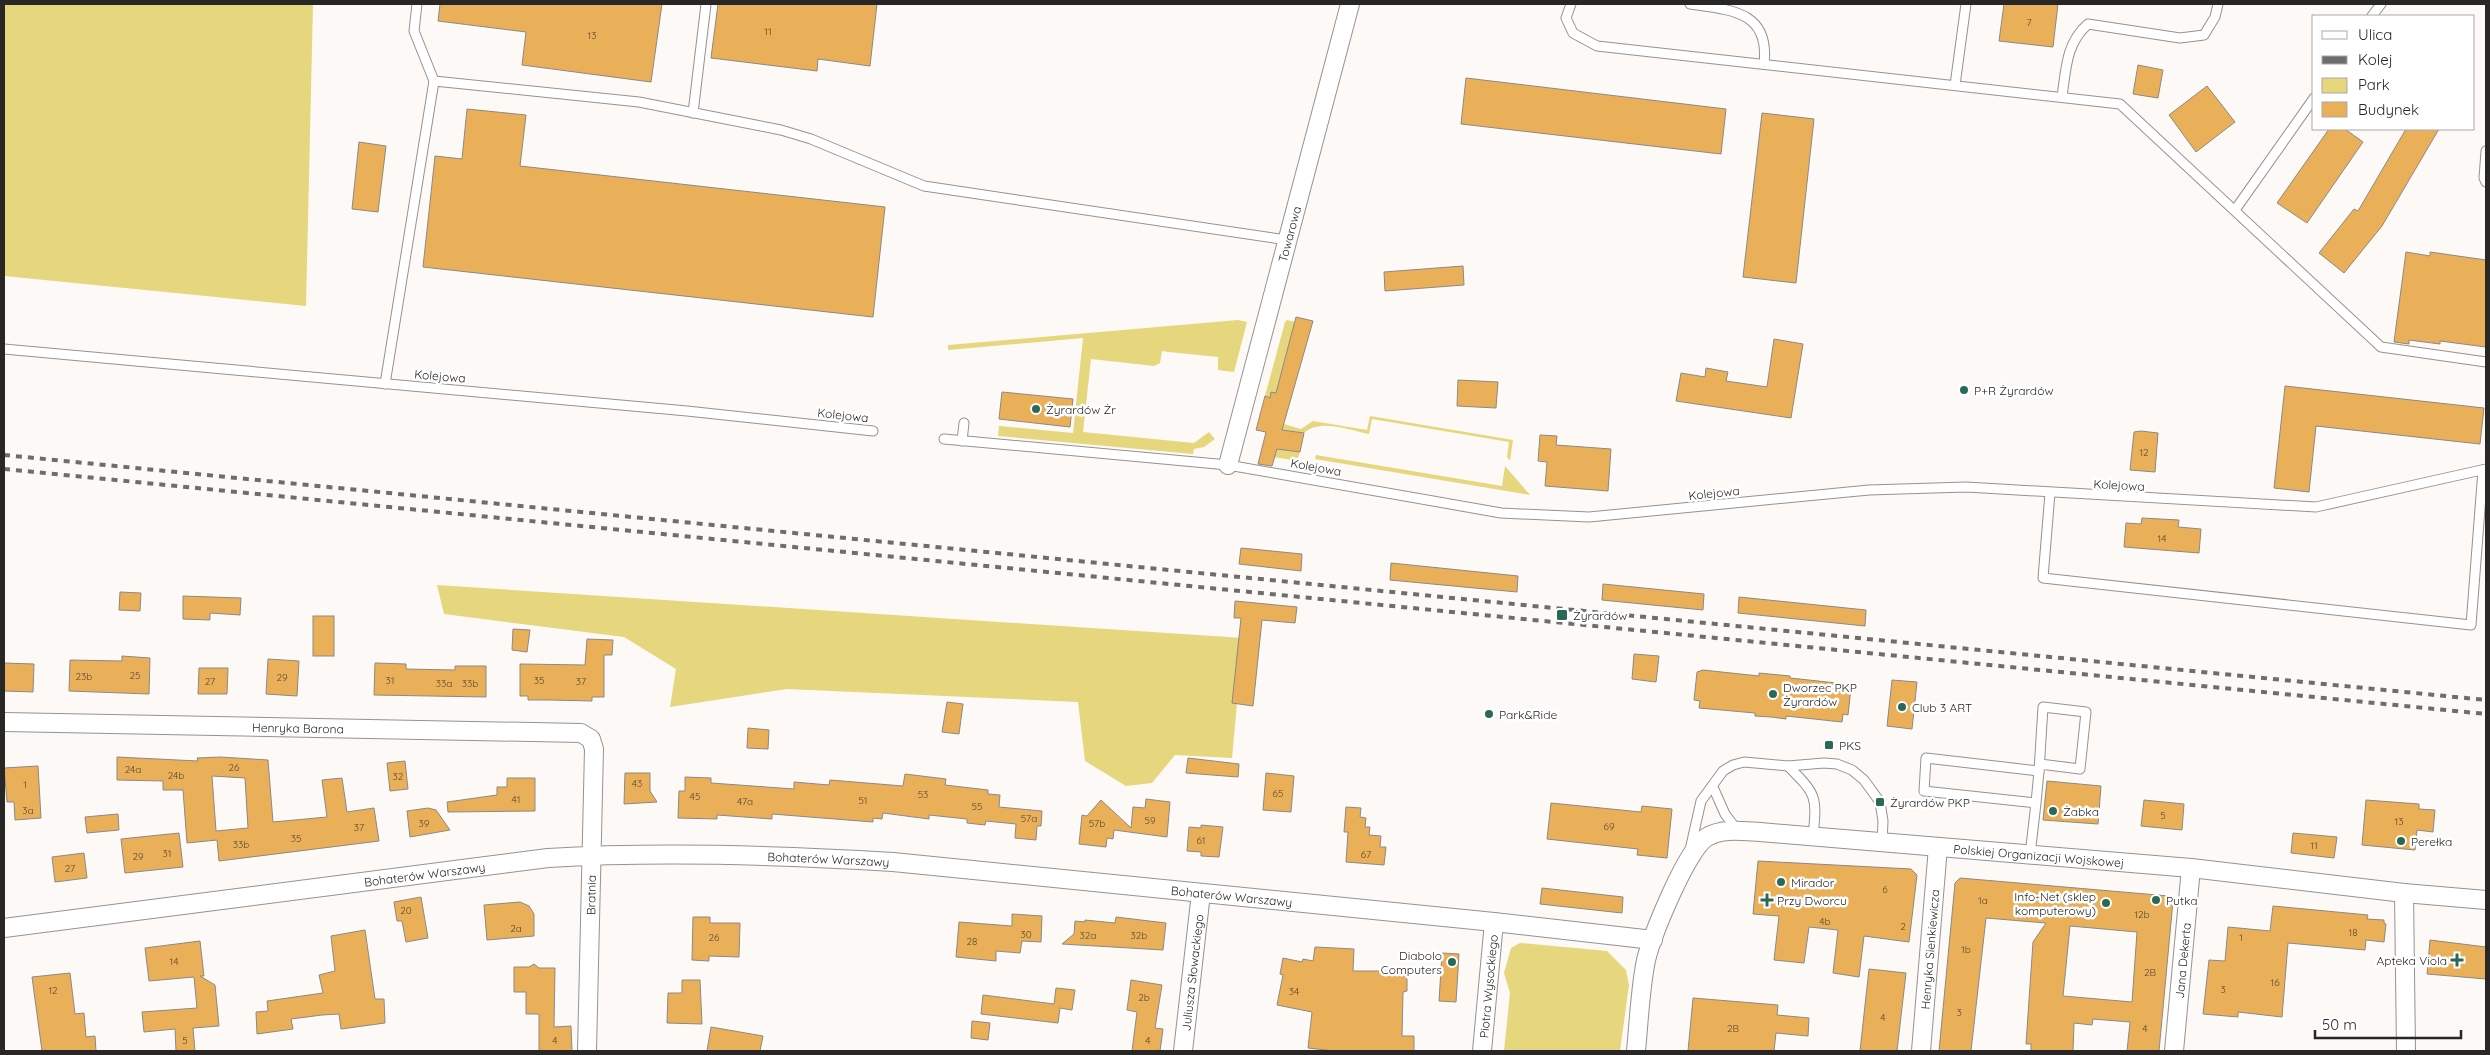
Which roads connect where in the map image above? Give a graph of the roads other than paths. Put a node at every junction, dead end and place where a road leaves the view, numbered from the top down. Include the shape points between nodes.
1 (417, 4) edge
2 (706, 4) edge
3 (1350, 4) edge
4 (1571, 4) edge
5 (1690, 4) edge
6 (1966, 4) edge
7 (2218, 4) edge
8 (2381, 4) edge
9 (2373, 15) edge
10 (1764, 64) junction
11 (434, 81) junction
12 (1955, 85) junction
13 (2062, 97) junction
14 (2312, 101) edge
15 (693, 113) junction
16 (2486, 151) edge
17 (2486, 182) edge
18 (2235, 210) junction
19 (1287, 240) junction
20 (4, 349) edge
21 (2486, 362) edge
22 (385, 384) junction
23 (964, 423) dead end
24 (873, 431) dead end
25 (944, 439) dead end
26 (962, 441) junction
27 (1228, 465) junction
28 (2485, 470) edge
29 (2050, 493) junction
30 (4, 722) edge
31 (591, 739) joint
32 (1788, 766) junction
33 (2039, 768) junction
34 (1713, 787) junction
35 (2036, 803) junction
36 (1738, 831) junction
37 (1813, 837) junction
38 (1882, 843) junction
39 (1938, 847) junction
40 (2030, 855) junction
41 (591, 856) junction
42 (1689, 857) junction
43 (2191, 868) junction
44 (1201, 893) junction
45 (2404, 893) junction
46 (2486, 900) edge
47 (1494, 922) junction
48 (4, 928) edge
49 (1653, 940) junction
50 (587, 1051) edge
51 (1183, 1051) edge
52 (1482, 1051) edge
53 (1636, 1051) edge
54 (1921, 1051) edge
55 (2174, 1051) edge
56 (2406, 1051) edge

1 - 11 lane via 414,31
2 - 15 lane
3 - 19 street, Towarowa
4 - 10 lane via 1566,18 1573,33 1597,46
5 - 10 lane via 1726,9 1750,17 1760,32 1765,51
6 - 12 lane
7 - 13 lane via 2216,17 2204,35 2180,38 2088,24 2077,33 2069,49
8 - 9 lane
10 - 12 lane
11 - 15 lane via 639,102
11 - 22 lane
12 - 13 lane
13 - 18 lane via 2120,104
14 - 18 lane
15 - 19 lane via 788,132 924,186
16 - 17 lane
18 - 21 lane via 2381,347
19 - 27 street, Towarowa
20 - 22 lane, Kolejowa
22 - 24 lane, Kolejowa via 687,410
23 - 26 lane
25 - 26 lane, Kolejowa
26 - 27 lane, Kolejowa
27 - 29 lane, Kolejowa via 1492,512 1545,517 1632,514 1869,490 1966,487
28 - 29 lane, Kolejowa via 2316,507
28 - 29 lane via 2471,625 2043,578
30 - 31 street, Henryka Barona via 581,733
31 - 41 street, Bratnia via 594,749
32 - 34 lane via 1733,764 1723,771
32 - 37 lane via 1815,797
32 - 38 lane via 1837,764 1857,774 1880,802
33 - 33 lane via 2043,707 2086,712 2080,769
33 - 35 lane
33 - 35 lane via 1926,758 1924,791
34 - 36 lane via 1725,814
34 - 42 lane via 1698,809
35 - 40 lane
36 - 37 street, Polskiej Organizacji Wojskowej
36 - 42 street, Polskiej Organizacji Wojskowej via 1706,837
37 - 38 street, Polskiej Organizacji Wojskowej
38 - 39 street, Polskiej Organizacji Wojskowej
39 - 40 street, Polskiej Organizacji Wojskowej
39 - 54 street, Henryka Sienkiewicza
40 - 43 street, Polskiej Organizacji Wojskowej
41 - 44 street, Bohaterów Warszawy via 794,856 863,860
41 - 48 street, Bohaterów Warszawy via 526,861
41 - 50 street, Bratnia
42 - 49 street, Polskiej Organizacji Wojskowej
43 - 45 street, Polskiej Organizacji Wojskowej
43 - 55 street, Jana Dekerta
44 - 47 street, Bohaterów Warszawy
44 - 51 street, Juliusza Słowackiego
45 - 46 street, Polskiej Organizacji Wojskowej
45 - 56 street
47 - 49 street, Bohaterów Warszawy
47 - 52 street, Piotra Wysockiego
49 - 53 street, Polskiej Organizacji Wojskowej via 1643,979

